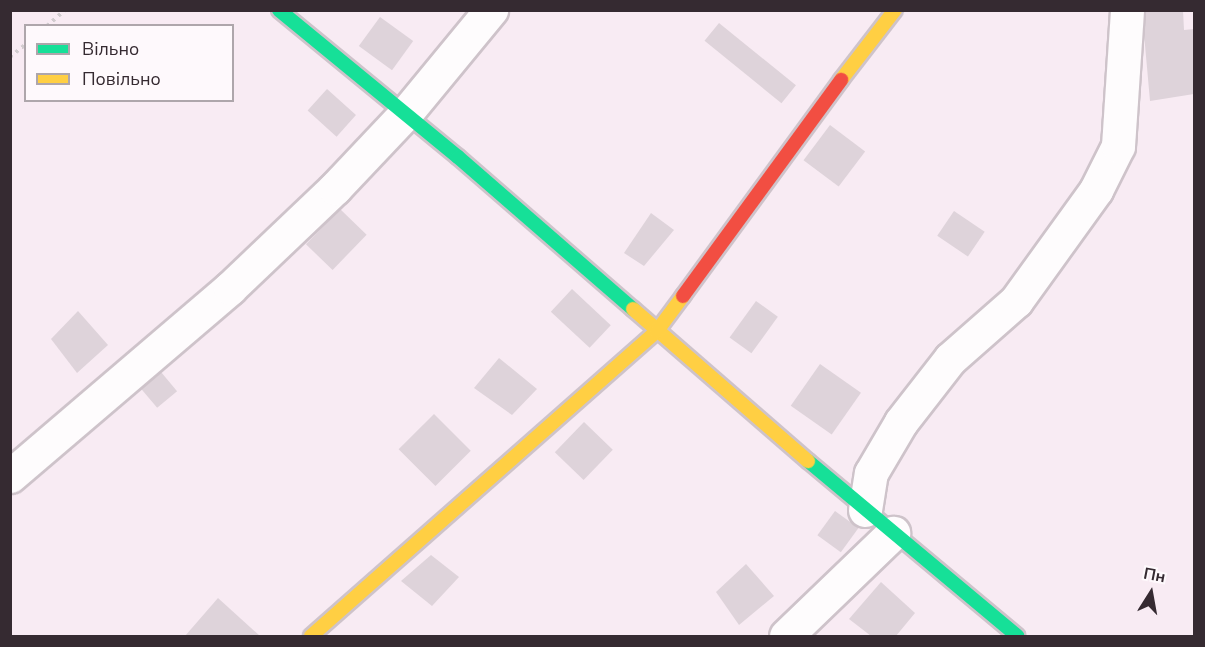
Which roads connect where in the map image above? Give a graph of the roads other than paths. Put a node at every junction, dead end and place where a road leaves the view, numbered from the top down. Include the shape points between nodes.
1 (279, 10) edge
2 (491, 10) edge
3 (895, 10) edge
4 (1127, 10) edge
5 (406, 113) junction
6 (657, 331) junction
7 (10, 476) edge
8 (865, 510) junction
9 (893, 533) junction
10 (311, 636) edge
11 (786, 636) edge
12 (1017, 636) edge

1 - 5 street
2 - 5 street
3 - 6 street via 802,130
4 - 8 street via 1118,146 1096,190 1016,301 950,359 901,422 871,473
5 - 6 street
5 - 7 street via 335,188 230,288
6 - 8 street
6 - 10 street
8 - 9 street
9 - 11 street
9 - 12 street

